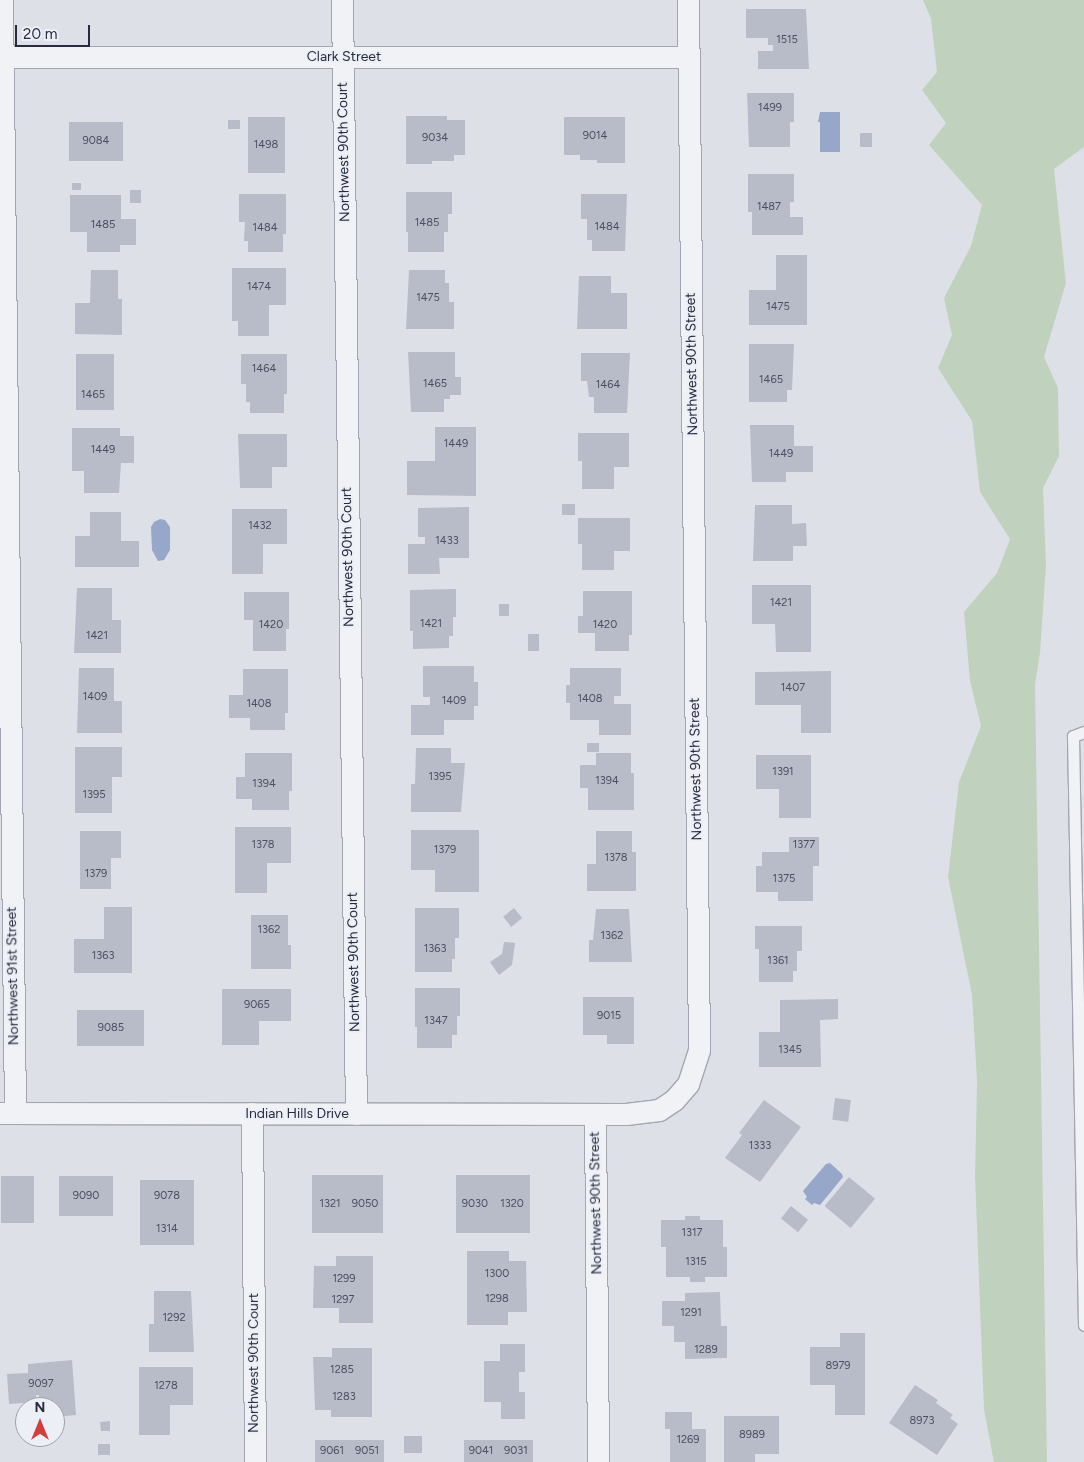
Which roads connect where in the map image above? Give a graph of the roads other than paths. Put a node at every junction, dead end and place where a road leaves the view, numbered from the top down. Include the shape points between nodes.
1 (2, 0) edge
2 (342, 0) edge
3 (688, 0) edge
4 (1, 57) edge
5 (343, 57) junction
6 (689, 57) junction
7 (1084, 732) edge
8 (1080, 916) edge
9 (8, 1113) edge
10 (252, 1114) junction
11 (356, 1114) junction
12 (595, 1114) junction
13 (1084, 1325) edge
14 (255, 1462) edge
15 (598, 1462) edge

1 - 4 street, Northwest 91st Street
2 - 5 street, Northwest 90th Court
3 - 6 street, Northwest 90th Street
4 - 5 street, Clark Street
4 - 9 street, Northwest 91st Street
5 - 6 street, Clark Street
5 - 11 street, Northwest 90th Court
6 - 12 street, Northwest 90th Street via 699,1050 688,1084 674,1100 659,1110
7 - 8 lane via 1072,736
8 - 13 lane
9 - 10 street, Indian Hills Drive
10 - 11 street, Indian Hills Drive
10 - 14 street, Northwest 90th Court
11 - 12 street, Indian Hills Drive
12 - 15 street, Northwest 90th Street

